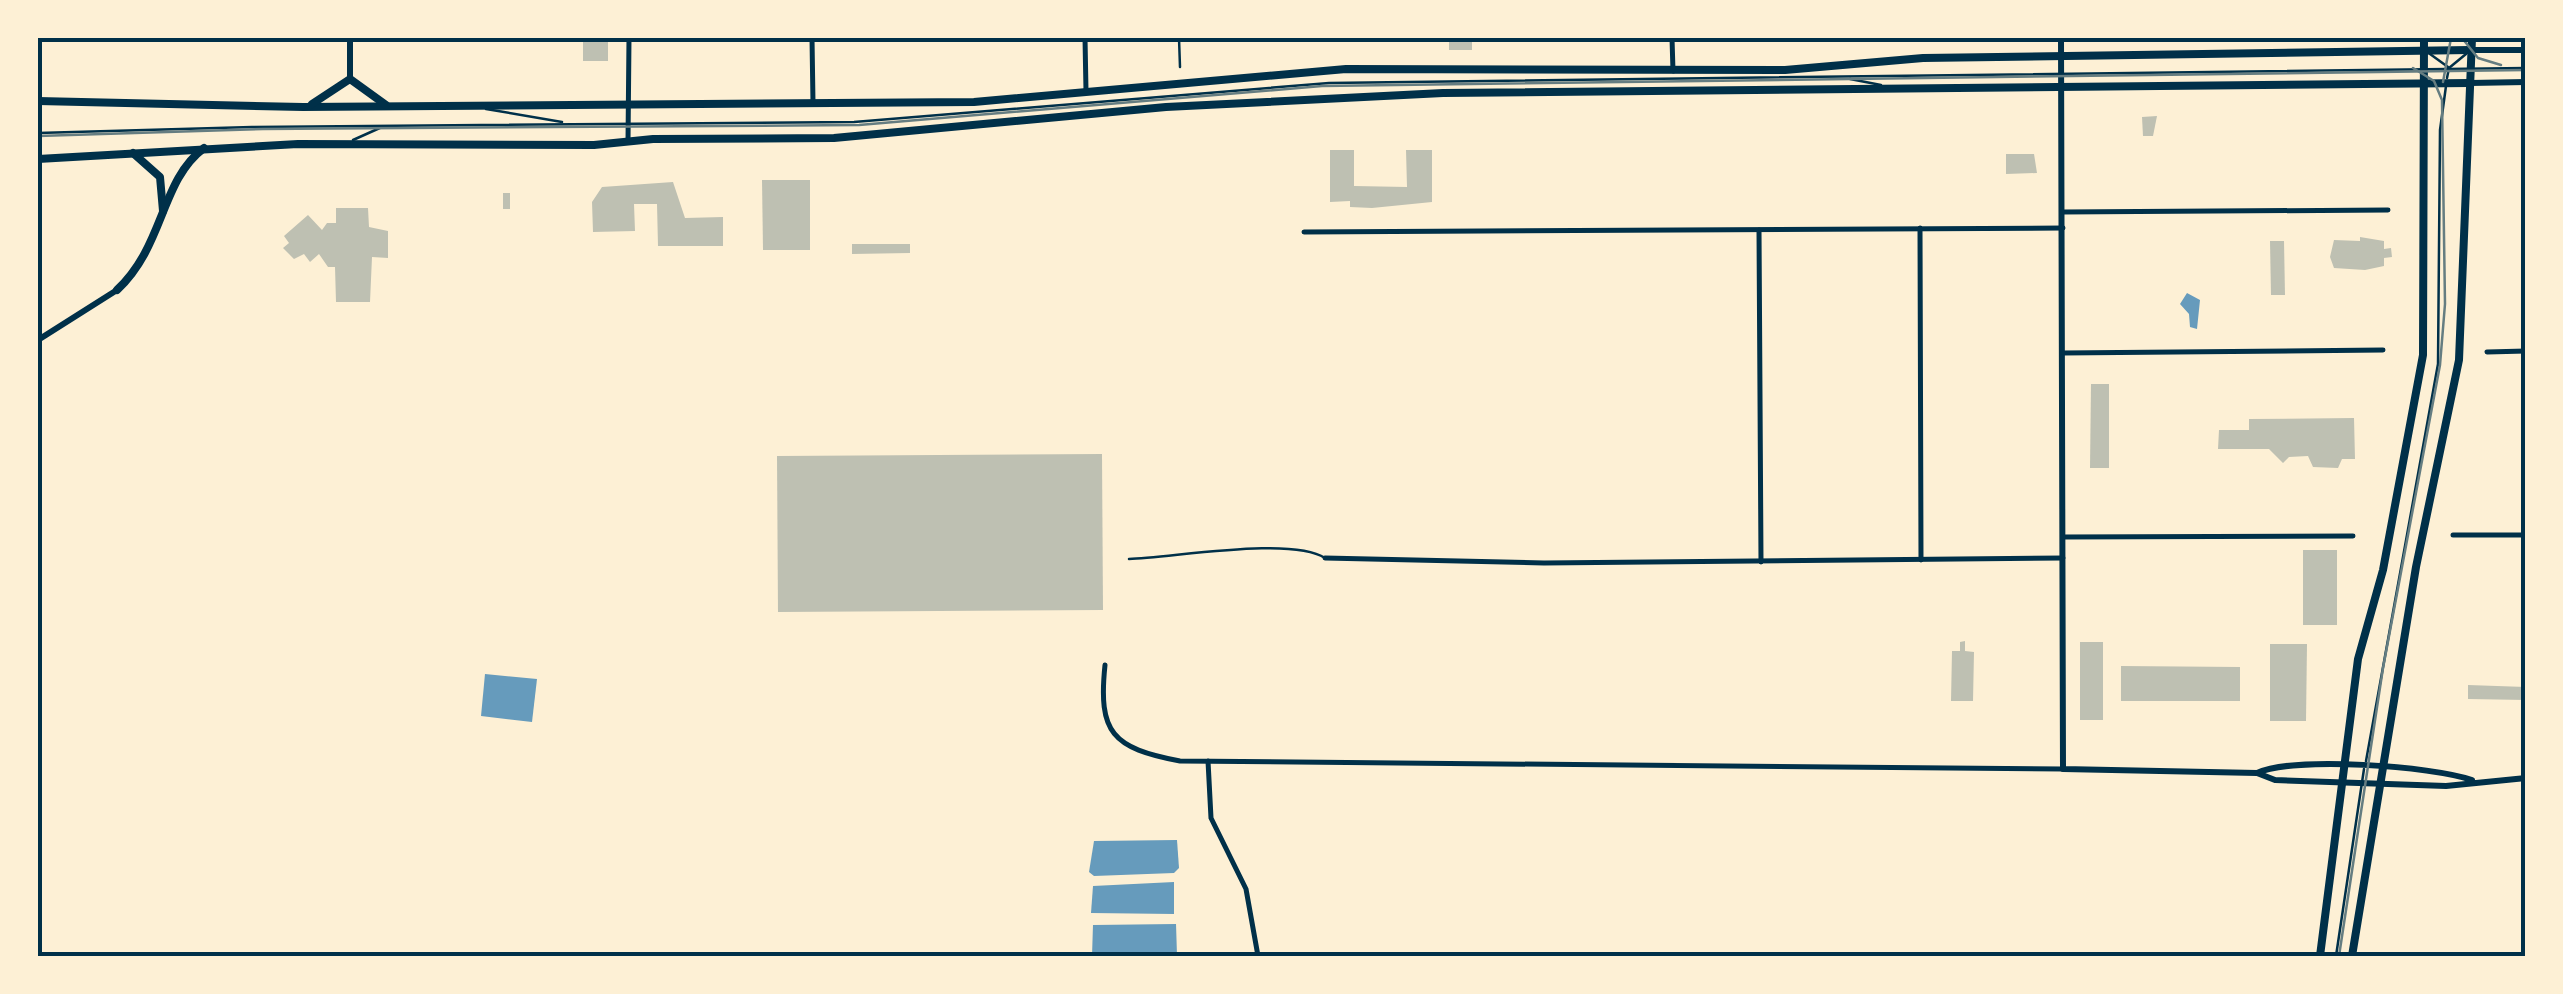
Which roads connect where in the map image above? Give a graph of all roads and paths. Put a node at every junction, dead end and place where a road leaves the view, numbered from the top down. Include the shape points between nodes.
1 (350, 38) edge
2 (629, 38) edge
3 (812, 38) edge
4 (1085, 38) edge
5 (1180, 38) edge
6 (1672, 38) edge
7 (2061, 38) edge
8 (2424, 38) edge
9 (2472, 38) edge
10 (2423, 50) junction
11 (2470, 50) junction
12 (2526, 50) edge
13 (2061, 56) junction
14 (1180, 67) dead end
15 (2422, 67) junction
16 (2449, 68) junction
17 (2470, 68) junction
18 (2526, 68) edge
19 (1673, 71) junction
20 (2061, 72) junction
21 (1844, 78) junction
22 (350, 79) junction
23 (2526, 82) edge
24 (2422, 83) junction
25 (2446, 83) junction
26 (2470, 83) junction
27 (1912, 90) junction
28 (2061, 90) junction
29 (1086, 94) junction
30 (38, 101) edge
31 (813, 103) junction
32 (628, 104) junction
33 (394, 107) junction
34 (480, 107) junction
35 (304, 108) junction
36 (573, 124) junction
37 (628, 125) junction
38 (395, 126) junction
39 (38, 133) edge
40 (628, 142) junction
41 (348, 144) junction
42 (205, 148) junction
43 (132, 152) junction
44 (38, 158) edge
45 (2388, 210) dead end
46 (2063, 212) junction
47 (163, 216) junction
48 (1759, 228) junction
49 (1920, 228) junction
50 (2063, 228) junction
51 (1304, 232) dead end
52 (116, 290) joint
53 (38, 340) edge
54 (2383, 350) dead end
55 (2526, 351) edge
56 (2487, 352) dead end
57 (2063, 353) junction
58 (2453, 535) dead end
59 (2354, 536) dead end
60 (2526, 536) edge
61 (2062, 537) junction
62 (1325, 558) joint
63 (2063, 558) junction
64 (1129, 559) dead end
65 (1921, 560) junction
66 (1761, 562) junction
67 (1106, 665) dead end
68 (1208, 761) junction
69 (2344, 766) junction
70 (2365, 767) junction
71 (2384, 768) junction
72 (2063, 769) junction
73 (2257, 774) junction
74 (2526, 778) edge
75 (2472, 780) junction
76 (2343, 782) junction
77 (2362, 783) junction
78 (2382, 784) junction
79 (1258, 956) edge
80 (2320, 956) edge
81 (2336, 956) edge
82 (2352, 956) edge

1 - 22 street
2 - 32 street
3 - 31 street
4 - 29 street
5 - 14 lane
6 - 19 street
7 - 13 street
8 - 10 main road
9 - 11 main road
10 - 11 main road
10 - 13 main road
10 - 15 main road
10 - 16 lane
11 - 12 street
11 - 16 lane
11 - 17 main road
13 - 19 main road
13 - 20 street
15 - 16 lane
15 - 20 lane
15 - 24 main road
16 - 17 lane
16 - 25 lane
17 - 18 lane
17 - 26 main road
19 - 29 main road via 1346,69
20 - 21 lane
20 - 28 street
21 - 27 lane
21 - 37 lane via 1319,83 915,120
22 - 33 main road
22 - 35 main road
23 - 26 street
24 - 25 main road
24 - 28 main road
24 - 69 main road via 2423,355 2383,570 2358,660
25 - 26 main road
25 - 70 lane via 2438,364
26 - 71 main road via 2459,360 2418,553
27 - 28 main road
27 - 40 main road via 1443,93 1155,108 834,138
28 - 46 street
29 - 31 main road
30 - 35 main road
31 - 32 main road
32 - 34 main road
32 - 37 street
33 - 34 main road
33 - 35 main road
34 - 36 lane
36 - 37 lane
36 - 38 lane
37 - 40 street
38 - 39 lane
38 - 41 lane
40 - 41 main road
41 - 42 main road
42 - 43 main road
42 - 47 main road via 182,168
43 - 44 main road
43 - 47 main road via 160,177
45 - 46 street
46 - 50 street
47 - 52 main road via 145,257
48 - 49 street
48 - 51 street
48 - 66 street
49 - 50 street
49 - 65 street
50 - 57 street
52 - 53 street
54 - 57 street
55 - 56 street
57 - 61 street
58 - 60 street
59 - 61 street
61 - 63 street
62 - 64 lane via 1216,550
62 - 66 street
63 - 65 street
63 - 72 street
65 - 66 street
67 - 68 street via 1101,706 1114,736 1158,756
68 - 72 street
68 - 79 street via 1211,818 1246,889
69 - 70 street
69 - 73 street via 2275,766
69 - 76 main road
70 - 71 street
70 - 77 lane
71 - 75 street
71 - 78 main road
72 - 73 street
73 - 76 street
74 - 75 street
75 - 78 street
76 - 77 street
76 - 80 main road
77 - 78 street
77 - 81 lane
78 - 82 main road

